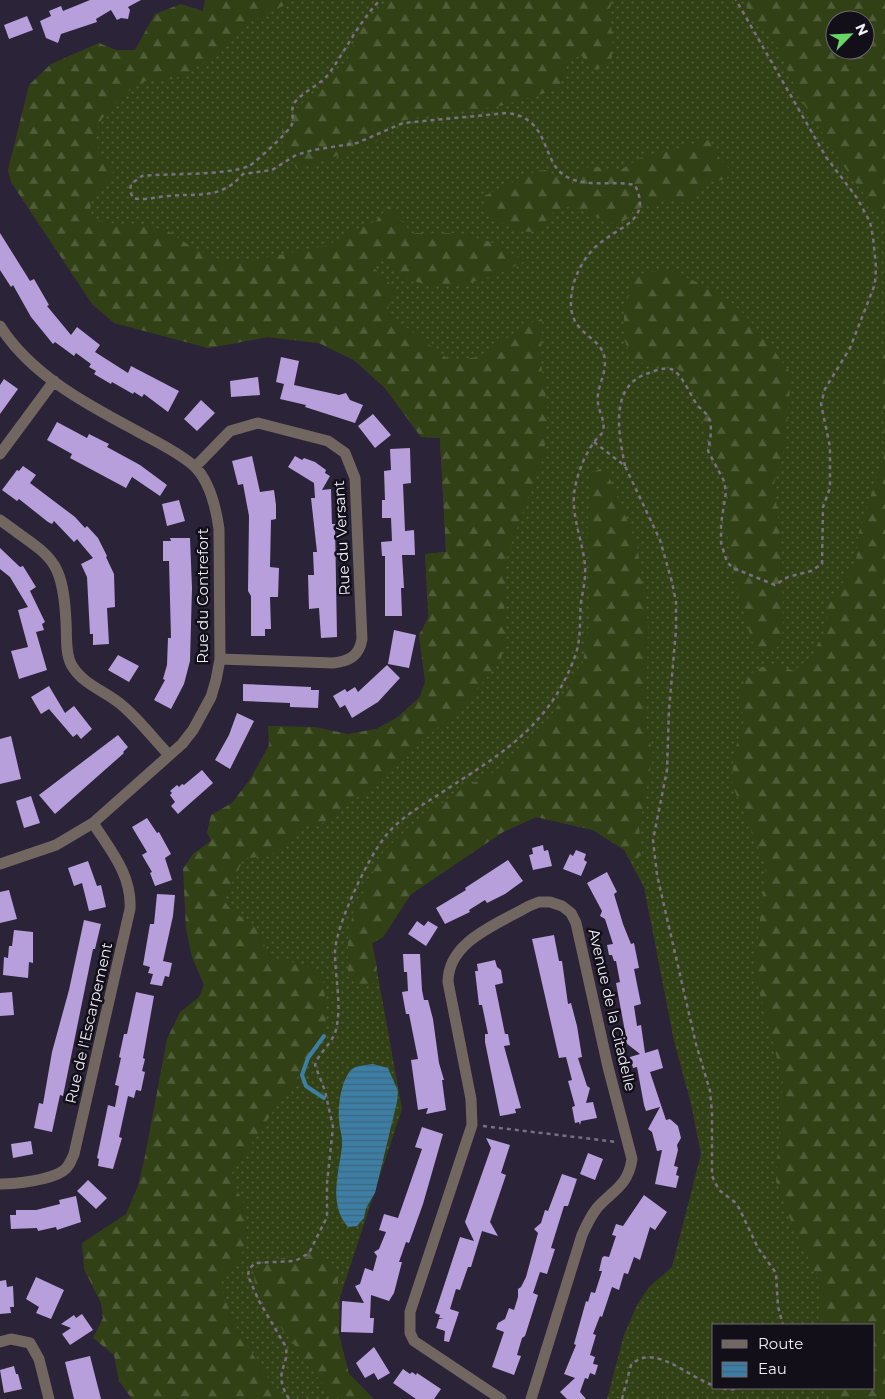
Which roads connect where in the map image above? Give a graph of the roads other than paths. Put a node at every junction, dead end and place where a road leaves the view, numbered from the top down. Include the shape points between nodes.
1 (0, 326) edge
2 (54, 381) junction
3 (0, 454) edge
4 (194, 467) junction
5 (0, 520) edge
6 (220, 659) junction
7 (169, 755) junction
8 (92, 823) junction
9 (0, 864) edge
10 (0, 1184) edge
11 (0, 1342) edge
12 (49, 1399) edge
13 (501, 1399) edge
14 (530, 1399) edge

1 - 2 street, Rue du Contrefort via 17,349
2 - 3 street
2 - 4 street, Rue du Contrefort via 94,409 166,447
4 - 6 street, Rue du Contrefort via 206,482 217,512
4 - 6 street, Rue du Versant via 230,431 258,423 328,441 345,453 355,478 362,639 356,655 333,663
5 - 7 street via 46,554 59,572 65,595 67,651 74,668 86,682 124,706
6 - 7 street, Rue du Contrefort via 216,680 194,730
7 - 8 street, Rue du Contrefort
8 - 9 street, Rue du Contrefort via 56,845
8 - 10 street, Rue de l'Escarpement via 123,869 131,896 74,1154 70,1164 55,1175
11 - 12 street via 11,1339 30,1343 39,1359
13 - 14 street, Avenue de la Citadelle via 421,1347 410,1333 410,1312 472,1125 471,1099 448,970 468,941 528,906 550,902 571,913 580,934 608,1067 632,1159 630,1173 623,1184 598,1208 582,1236

